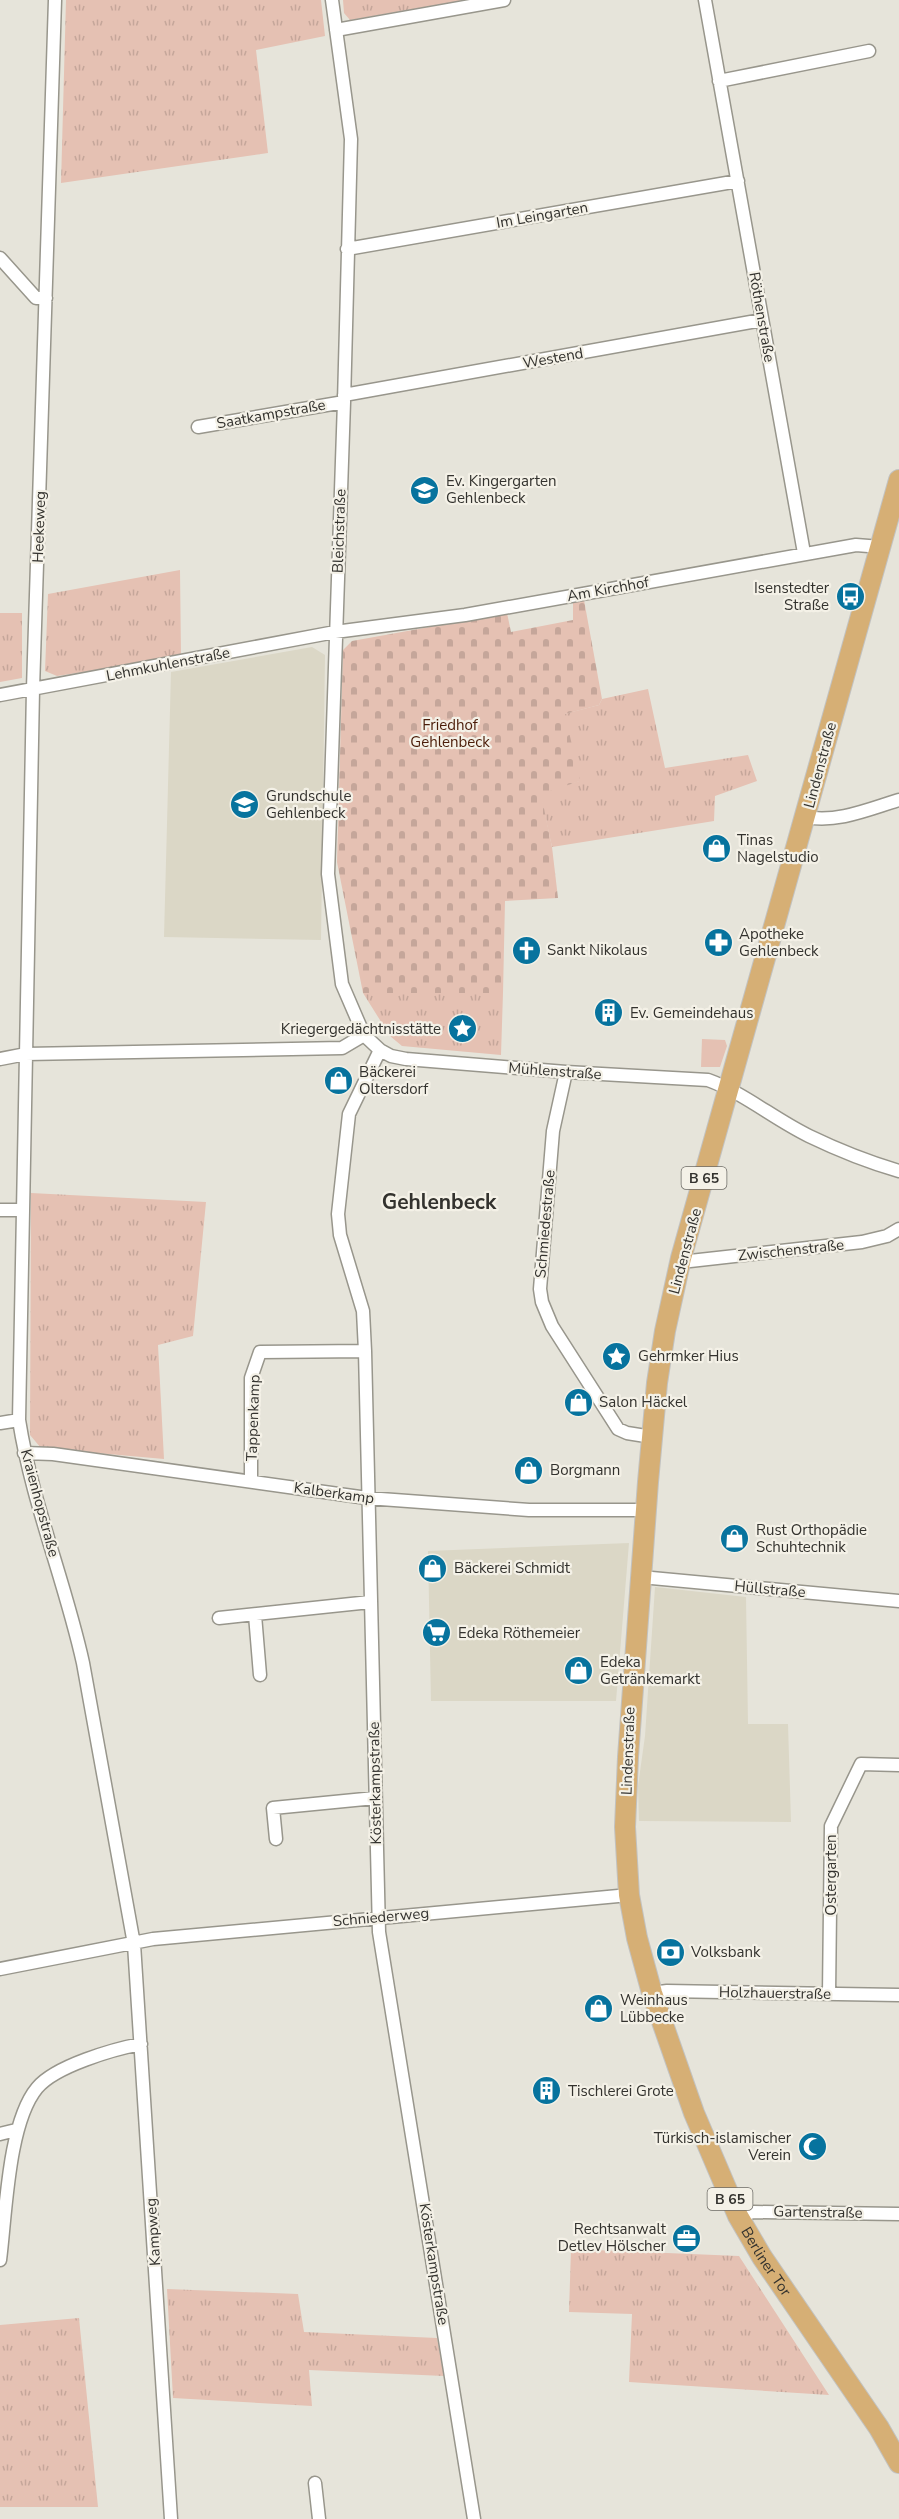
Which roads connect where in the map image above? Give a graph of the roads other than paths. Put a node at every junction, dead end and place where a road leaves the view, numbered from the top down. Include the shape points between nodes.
1 (55, 0) edge
2 (332, 0) edge
3 (504, 0) edge
4 (705, 0) edge
5 (336, 30) junction
6 (869, 51) dead end
7 (720, 81) junction
8 (738, 181) junction
9 (347, 249) junction
10 (0, 258) edge
11 (46, 298) junction
12 (762, 320) junction
13 (344, 398) junction
14 (198, 427) dead end
15 (899, 480) edge
16 (881, 548) junction
17 (804, 553) junction
18 (335, 633) junction
19 (33, 689) junction
20 (0, 695) edge
21 (899, 800) edge
22 (806, 817) junction
23 (364, 1035) junction
24 (380, 1050) junction
25 (26, 1054) junction
26 (0, 1059) edge
27 (566, 1072) junction
28 (730, 1088) junction
29 (899, 1171) edge
30 (0, 1210) edge
31 (22, 1210) junction
32 (899, 1229) edge
33 (681, 1258) junction
34 (365, 1351) junction
35 (19, 1420) junction
36 (0, 1423) edge
37 (652, 1437) junction
38 (24, 1453) junction
39 (251, 1481) junction
40 (368, 1498) junction
41 (646, 1510) junction
42 (640, 1577) junction
43 (899, 1601) edge
44 (370, 1602) junction
45 (255, 1615) junction
46 (219, 1618) dead end
47 (260, 1675) dead end
48 (899, 1765) edge
49 (375, 1798) junction
50 (276, 1839) dead end
51 (629, 1895) junction
52 (378, 1917) junction
53 (637, 1938) joint
54 (134, 1944) junction
55 (0, 1969) edge
56 (652, 1993) junction
57 (830, 1994) junction
58 (899, 1995) edge
59 (141, 2044) junction
60 (16, 2130) junction
61 (0, 2134) edge
62 (899, 2214) edge
63 (738, 2216) junction
64 (0, 2260) edge
65 (899, 2463) edge
66 (315, 2483) dead end
67 (171, 2519) edge
68 (319, 2519) edge
69 (474, 2519) edge

1 - 11 street, Heekeweg
2 - 5 street, Bleichstraße
3 - 5 street
4 - 7 street, Röthenstraße
5 - 9 street, Bleichstraße via 351,139
6 - 7 street
7 - 8 street, Röthenstraße
8 - 9 street, Im Leingarten
8 - 12 street, Röthenstraße
9 - 13 street, Bleichstraße
10 - 11 street via 36,298
11 - 19 street, Heekeweg
12 - 13 street, Westend
12 - 17 street, Röthenstraße
13 - 14 street, Saatkampstraße
13 - 18 street, Bleichstraße
15 - 16 main road, Lindenstraße / B 65
16 - 17 street, Am Kirchhof via 856,544
16 - 22 main road, Lindenstraße / B 65
17 - 18 street, Am Kirchhof via 465,615
18 - 19 street, Lehmkuhlenstraße
18 - 23 street, Bleichstraße via 328,874 342,984
19 - 20 street, Lehmkuhlenstraße
19 - 25 street, Heekeweg
21 - 22 street via 842,817
22 - 28 main road, Lindenstraße / B 65
23 - 24 street, Bleichstraße
23 - 25 street via 342,1048
24 - 27 street, Mühlenstraße via 406,1059
24 - 34 street, Kösterkampstraße via 349,1114 338,1215 340,1235 363,1311
25 - 26 street
25 - 31 street, Kraienhopstraße
27 - 28 street, Mühlenstraße via 708,1080
27 - 37 street, Schmiedestraße via 553,1131 539,1277 542,1302 552,1326 618,1429
28 - 29 street, Mühlenstraße via 809,1136
28 - 33 main road, Lindenstraße / B 65
30 - 31 street
31 - 35 street, Kraienhopstraße
32 - 33 street, Zwischenstraße via 862,1242 690,1261
33 - 37 main road, Lindenstraße / B 65 via 665,1330
34 - 39 street, Tappenkamp via 260,1352 251,1378
34 - 40 street, Kösterkampstraße
35 - 36 street
35 - 38 street, Kraienhopstraße
37 - 41 main road, Lindenstraße / B 65
38 - 39 street, Kalberkamp
38 - 54 street, Kraienhopstraße via 83,1663
39 - 40 street, Kalberkamp
40 - 41 street, Kalberkamp via 529,1510
40 - 44 street, Kösterkampstraße
41 - 42 main road, Lindenstraße / B 65
42 - 43 street, Hüllstraße
42 - 51 main road, Lindenstraße / B 65 via 627,1769
44 - 45 street
44 - 49 street, Kösterkampstraße
45 - 46 street
45 - 47 street
48 - 57 street, Ostergarten via 861,1764 831,1826
49 - 50 street via 273,1808
49 - 52 street, Kösterkampstraße
51 - 52 street, Schniederweg
51 - 53 main road, Lindenstraße / B 65
52 - 54 street, Schniederweg
52 - 69 street, Kösterkampstraße
53 - 56 main road, Berliner Tor / B 65
54 - 55 street, Schniederweg
54 - 59 street, Kampweg
56 - 57 street, Holzhauerstraße
56 - 63 main road, Berliner Tor / B 65 via 694,2113
57 - 58 street, Holzhauerstraße
59 - 60 street via 116,2048 48,2078 27,2102
59 - 67 street, Kampweg
60 - 61 street
60 - 64 street
62 - 63 street, Gartenstraße via 754,2211
63 - 65 main road, Berliner Tor / B 65
66 - 68 street

